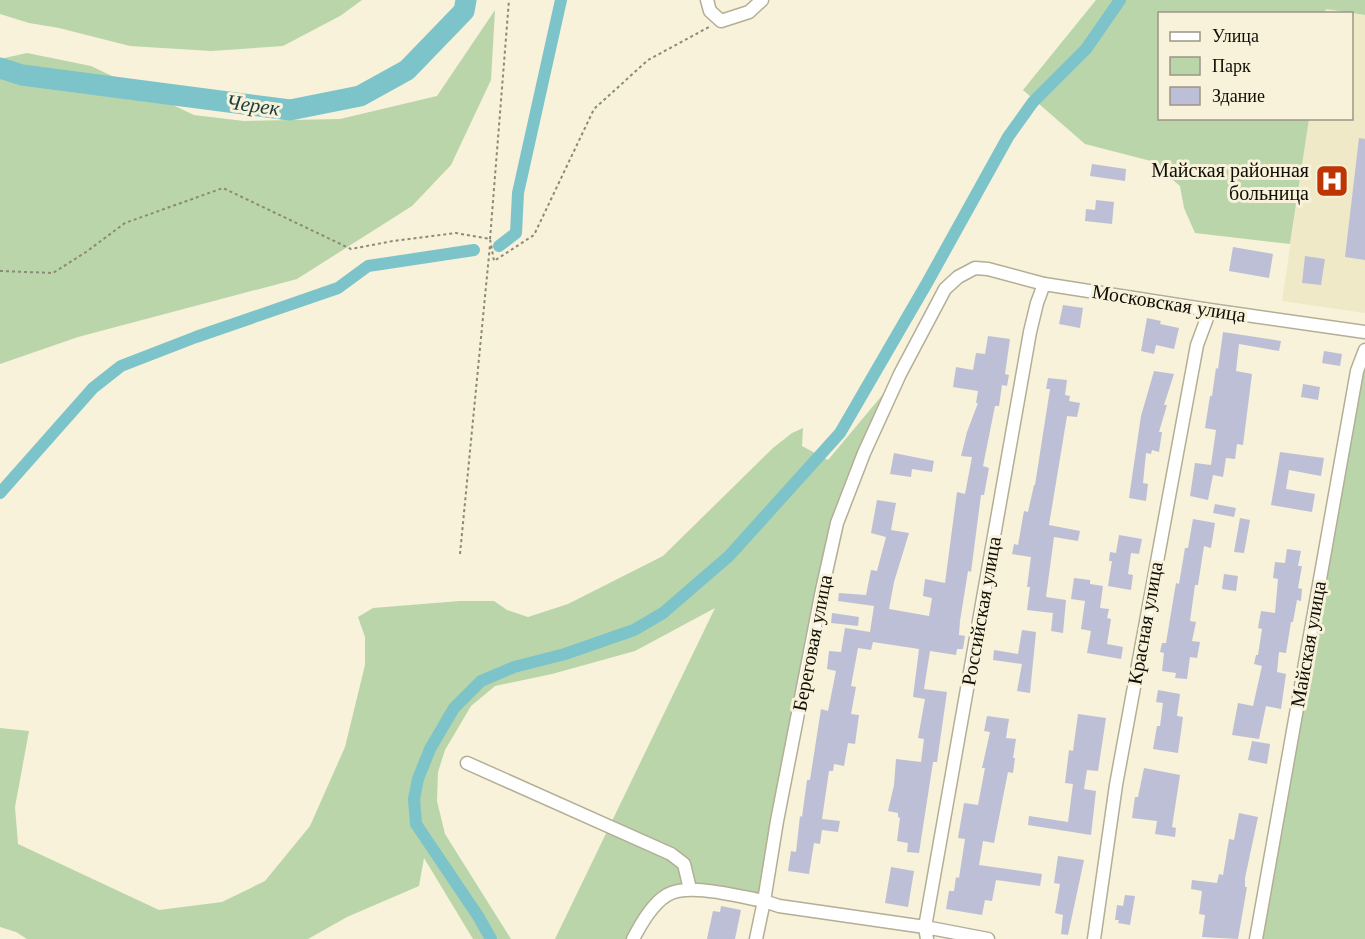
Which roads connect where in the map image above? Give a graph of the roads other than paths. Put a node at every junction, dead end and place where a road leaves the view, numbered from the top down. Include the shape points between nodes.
1 (707, 0) edge
2 (762, 0) edge
3 (975, 268) joint
4 (1044, 284) junction
5 (1210, 310) junction
6 (1365, 332) edge
7 (1365, 350) edge
8 (467, 763) dead end
9 (690, 889) junction
10 (764, 901) junction
11 (926, 933) edge
12 (633, 939) edge
13 (756, 939) edge
14 (988, 939) edge
15 (1094, 939) edge
16 (1256, 939) edge

1 - 2 street via 710,10 721,21 749,12
3 - 4 street, Московская улица
3 - 10 street, Береговая улица via 958,277 940,298 900,374 837,523
4 - 5 street, Московская улица
4 - 11 street, Российская улица via 1030,332
5 - 6 street, Московская улица
5 - 15 street, Красная улица via 1197,345 1170,491 1116,785
7 - 16 street, Майская улица via 1357,371
8 - 9 street via 671,854 684,864
9 - 10 street
9 - 12 street via 666,895 646,916
10 - 11 street
10 - 13 street, Береговая улица
11 - 14 street

